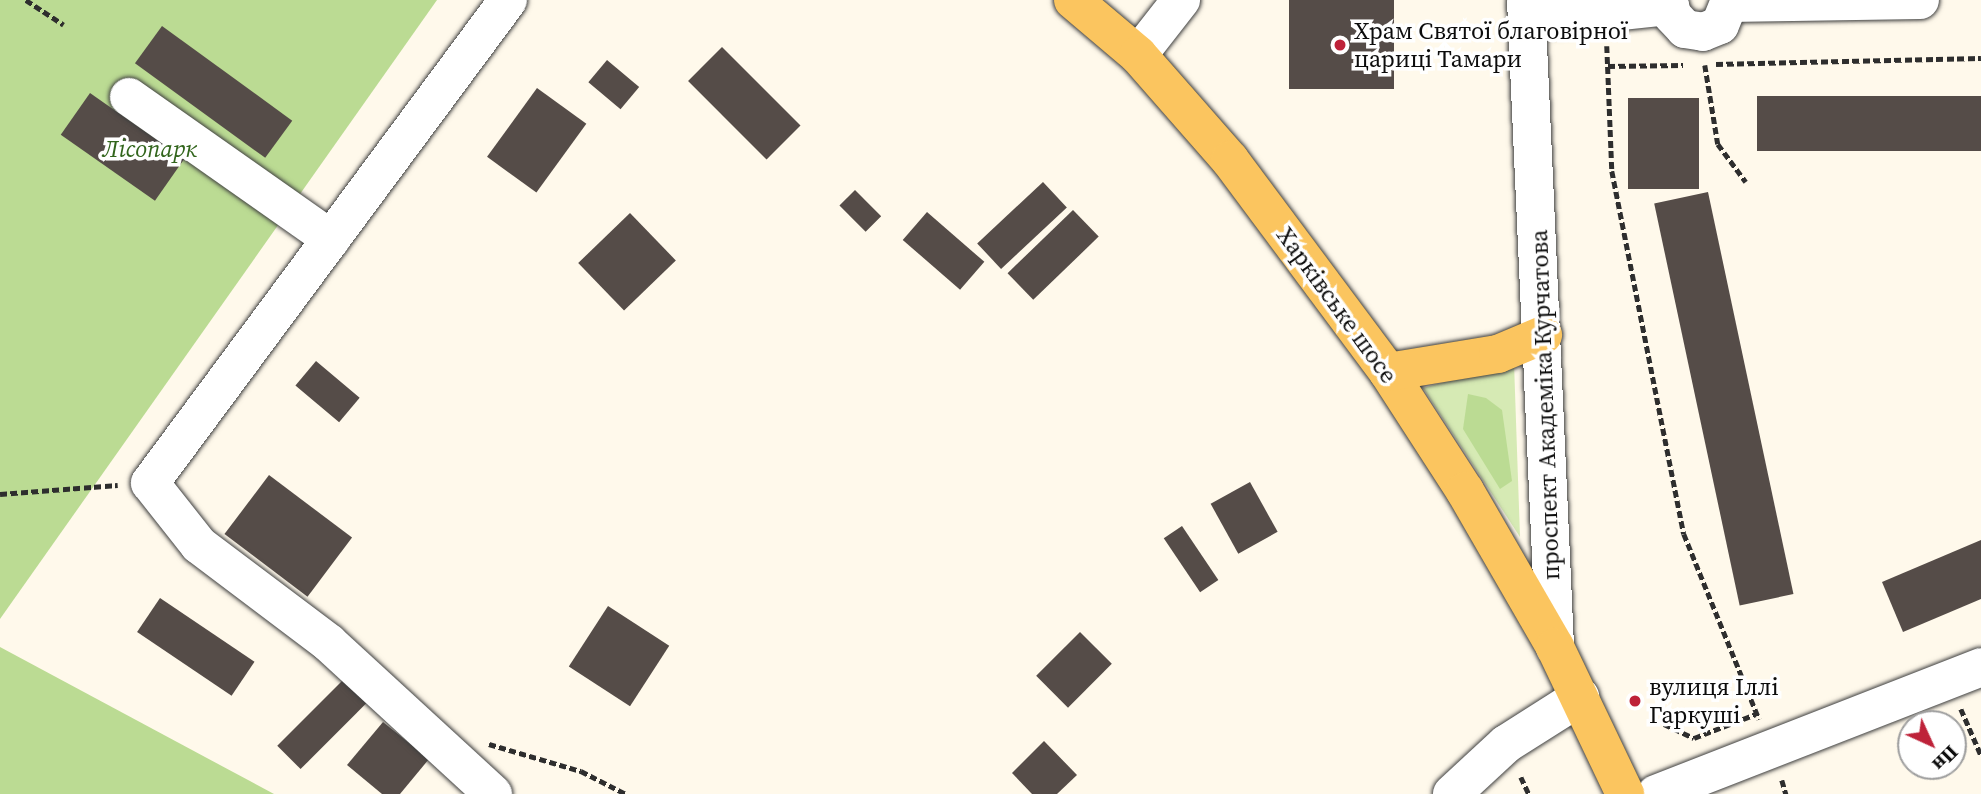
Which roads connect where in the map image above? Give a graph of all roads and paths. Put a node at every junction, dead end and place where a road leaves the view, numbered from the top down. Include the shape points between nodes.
1 (26, 0) edge
2 (508, 0) edge
3 (1073, 0) edge
4 (1181, 0) edge
5 (1920, 0) edge
6 (1730, 2) edge
7 (1670, 3) edge
8 (1526, 10) edge
9 (1606, 12) junction
10 (64, 25) dead end
11 (1704, 48) junction
12 (1138, 55) junction
13 (1981, 58) edge
14 (1608, 66) junction
15 (129, 97) dead end
16 (1746, 181) dead end
17 (331, 239) junction
18 (1543, 335) junction
19 (1388, 372) junction
20 (150, 483) junction
21 (0, 494) edge
22 (1555, 646) junction
23 (1964, 673) edge
24 (1580, 697) junction
25 (1756, 714) junction
26 (1664, 724) dead end
27 (477, 741) dead end
28 (1771, 749) junction
29 (1980, 752) edge
30 (1738, 779) edge
31 (493, 794) edge
32 (626, 794) edge
33 (1452, 794) edge
34 (1625, 794) edge
35 (1656, 794) edge
36 (1786, 794) edge

1 - 10 path
2 - 17 street
3 - 12 main road, Харківське шосе
4 - 12 street
5 - 6 street
6 - 11 street
7 - 9 street
7 - 11 street via 1677,23
8 - 9 street
8 - 18 street, проспект Академіка Курчатова
9 - 14 path
11 - 13 path
11 - 14 path
11 - 16 path via 1718,144
12 - 19 main road, Харківське шосе via 1230,160
14 - 25 path via 1612,171 1684,534
15 - 17 street
17 - 20 street
18 - 19 main road via 1498,354
18 - 22 street, проспект Академіка Курчатова
19 - 22 main road, Харківське шосе via 1465,491
20 - 21 path
20 - 31 street via 199,545 329,643
22 - 24 main road, проспект Академіка Курчатова
23 - 28 street
23 - 29 path
24 - 33 street via 1506,744
24 - 34 main road, проспект Академіка Курчатова
25 - 26 path via 1694,738
25 - 28 path
27 - 32 path via 581,771
28 - 30 street
28 - 36 path
30 - 35 street

